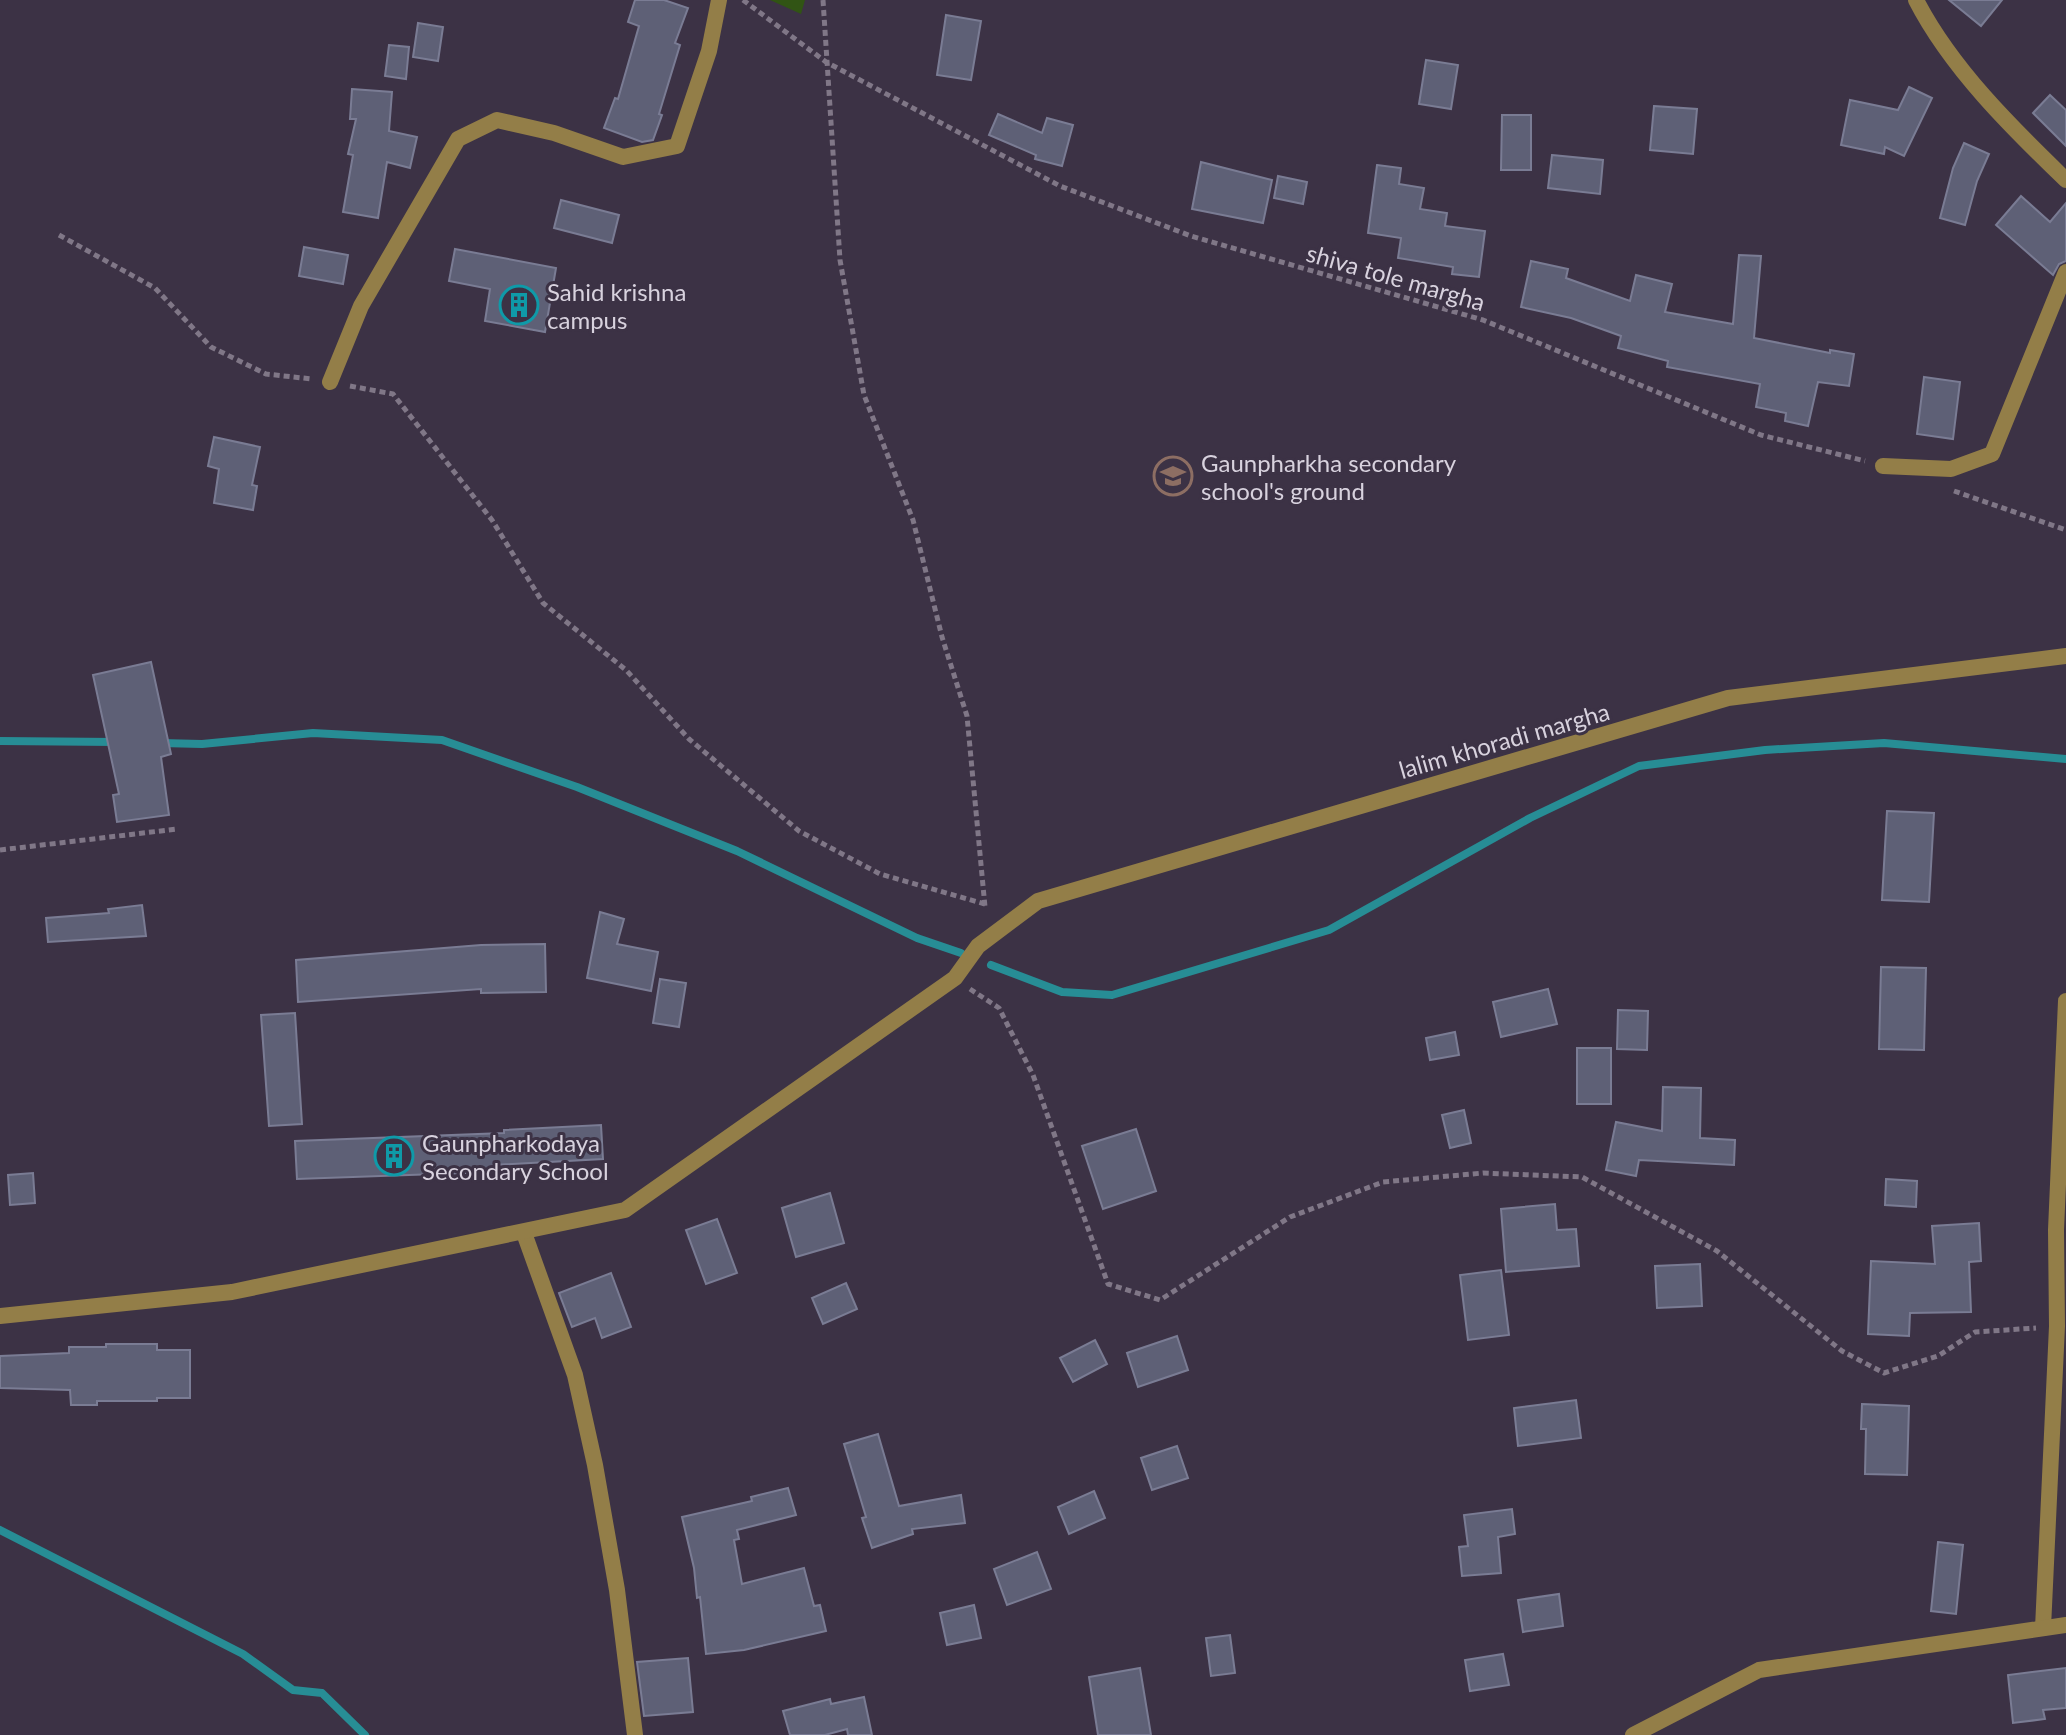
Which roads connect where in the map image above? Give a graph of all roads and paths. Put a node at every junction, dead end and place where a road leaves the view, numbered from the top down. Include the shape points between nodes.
1 (719, 0) edge
2 (743, 0) edge
3 (823, 0) edge
4 (1916, 0) edge
5 (826, 62) junction
6 (2066, 180) edge
7 (59, 235) dead end
8 (2066, 272) edge
9 (330, 382) junction
10 (1883, 466) joint
11 (1940, 486) dead end
12 (2066, 530) edge
13 (2066, 656) edge
14 (177, 829) dead end
15 (0, 850) edge
16 (985, 904) junction
17 (978, 946) junction
18 (955, 978) junction
19 (2066, 1001) edge
20 (524, 1233) junction
21 (0, 1316) edge
22 (2057, 1326) junction
23 (2066, 1625) edge
24 (2043, 1628) junction
25 (635, 1735) edge
26 (1633, 1735) edge

1 - 9 street via 709,51 677,146 623,157 497,120 458,139 361,306
2 - 5 path, shiva tole margha
3 - 5 path
4 - 6 street via 1929,25 2008,124
5 - 10 path, shiva tole margha via 1060,186 1191,236 1483,320 1761,435
5 - 16 path via 840,260 864,395 913,520 967,716
7 - 9 path via 155,288 211,347 266,374
8 - 10 street via 1992,454 1951,469
9 - 16 path via 393,394 492,520 543,603 626,670 689,739 799,831 880,874
11 - 12 path
13 - 17 street, lalim khoradi margha via 1728,698 1038,901
14 - 15 path
16 - 17 path
17 - 18 street, lalim khoradi margha
18 - 20 street, lalim khoradi margha via 625,1210
18 - 22 path via 999,1008 1033,1075 1108,1284 1160,1300 1290,1217 1383,1182 1483,1173 1582,1177 1717,1251 1842,1351 1884,1373 1938,1356 1975,1332
19 - 22 street
20 - 21 street, lalim khoradi margha via 232,1292
20 - 25 street via 575,1375 595,1465
22 - 24 street
23 - 24 street
24 - 26 street via 1759,1670

